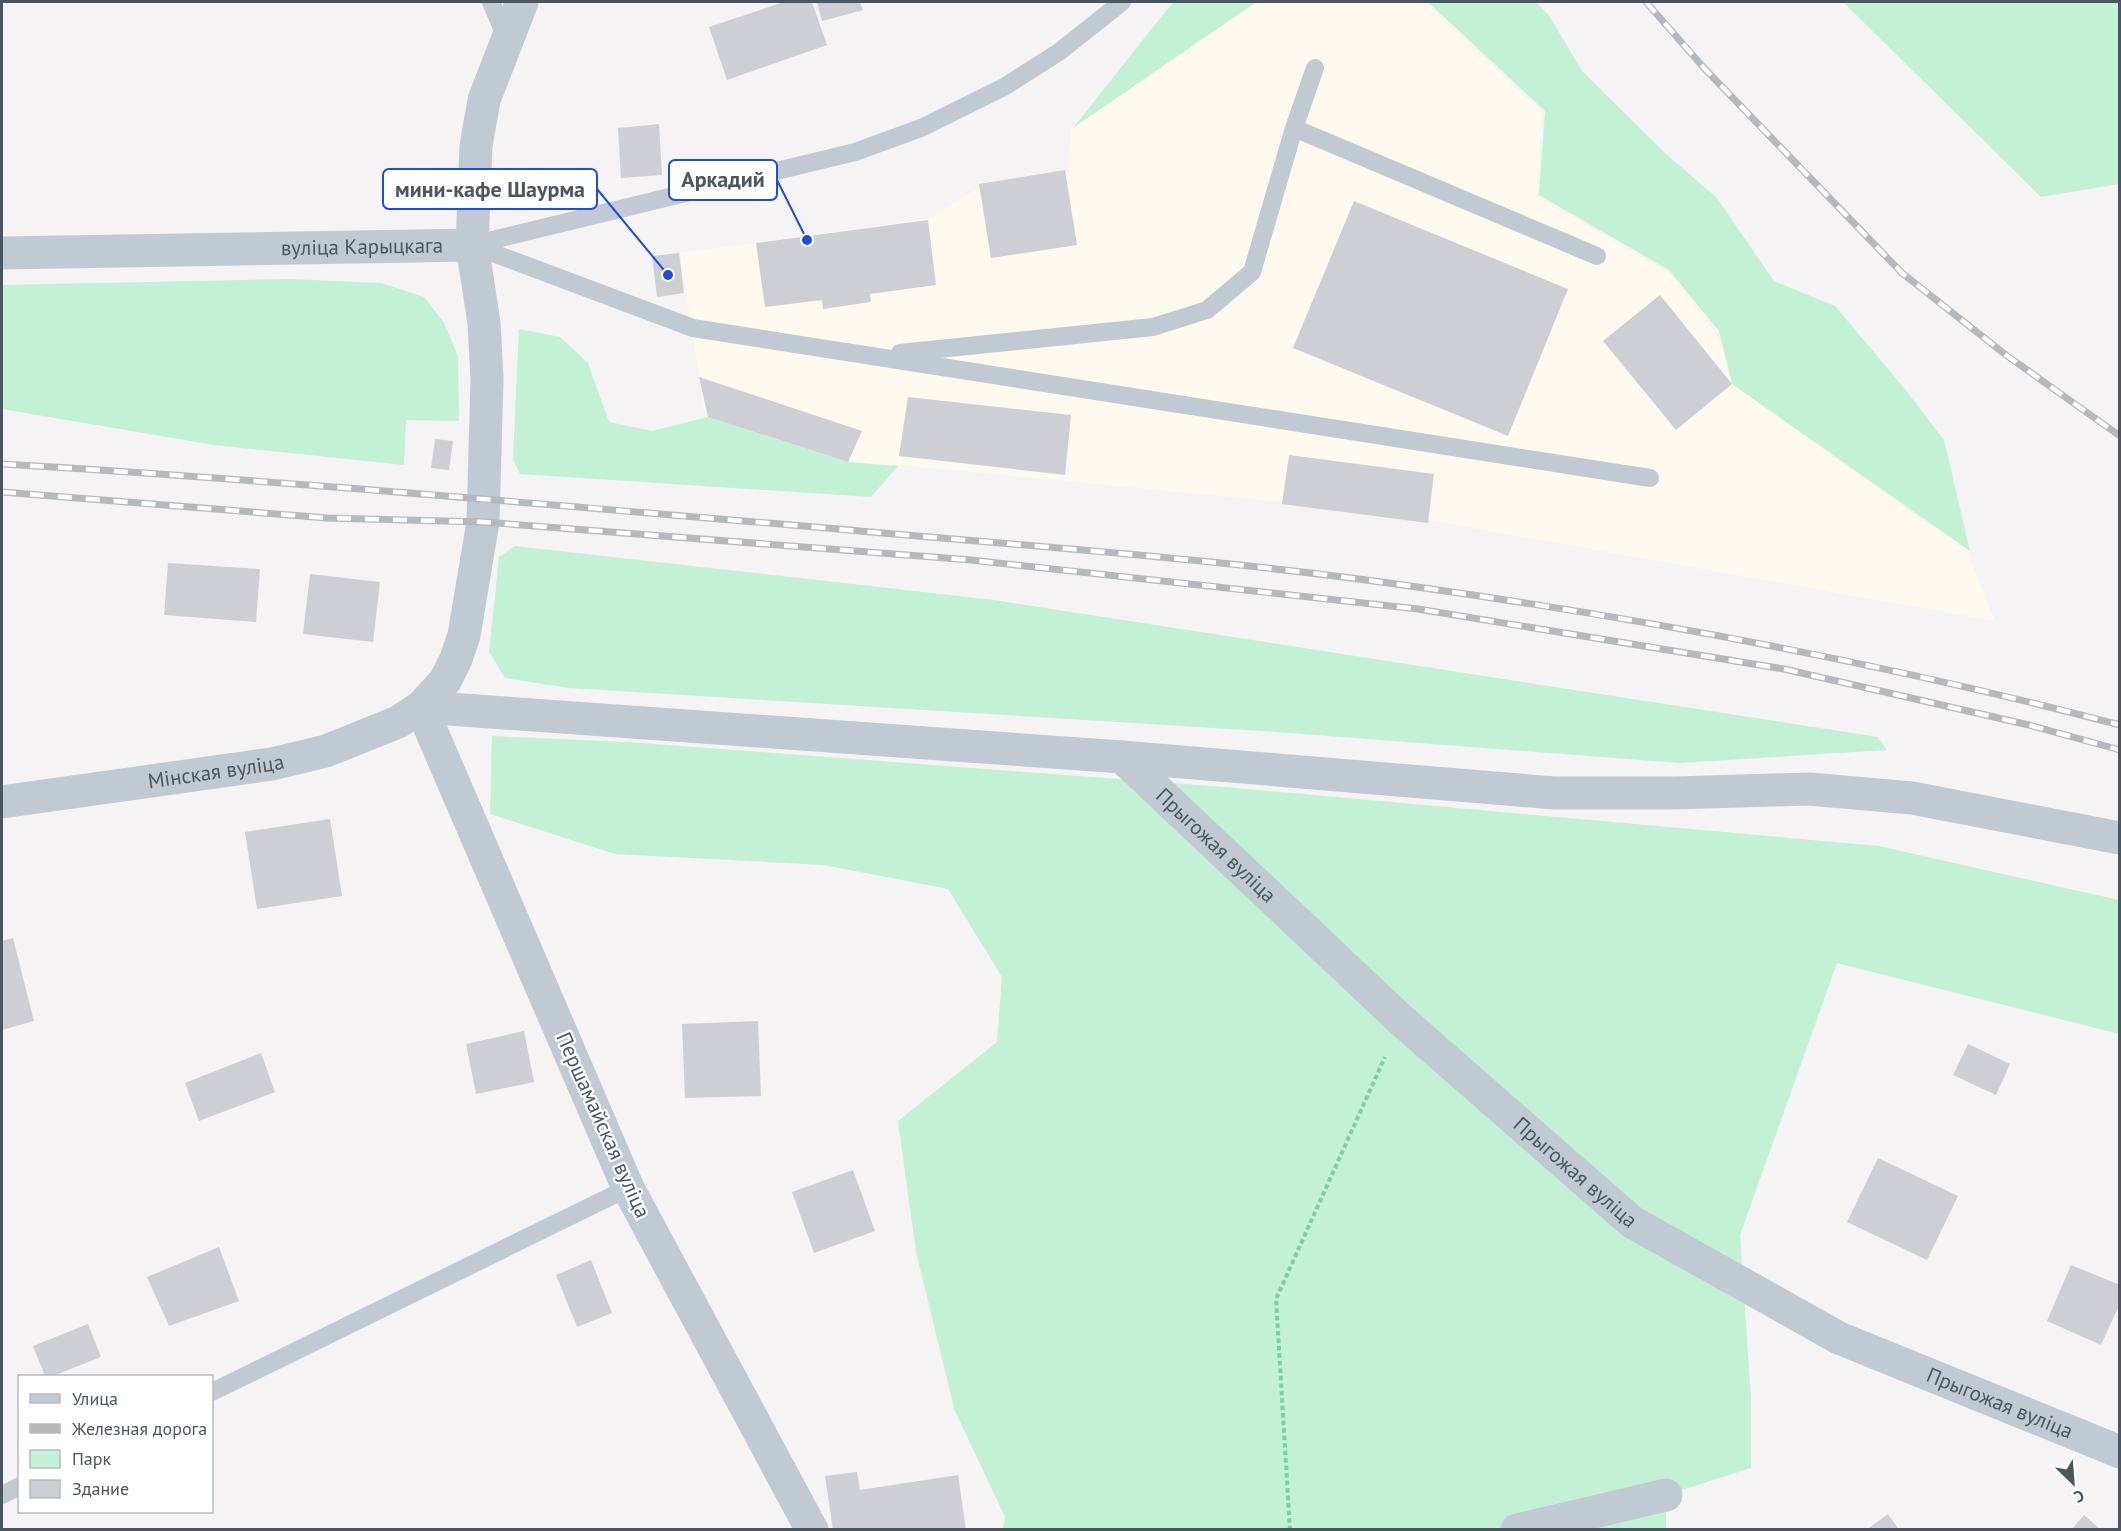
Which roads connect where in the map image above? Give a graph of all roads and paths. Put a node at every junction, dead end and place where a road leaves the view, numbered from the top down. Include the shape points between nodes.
1 (491, 2) edge
2 (522, 2) edge
3 (1122, 2) edge
4 (507, 40) junction
5 (1315, 68) dead end
6 (1294, 128) junction
7 (472, 245) junction
8 (2, 253) edge
9 (1596, 256) dead end
10 (875, 356) junction
11 (1650, 478) dead end
12 (422, 707) junction
13 (1122, 757) junction
14 (2, 802) edge
15 (2120, 838) edge
16 (1401, 1020) junction
17 (628, 1188) junction
18 (213, 1392) edge
19 (2120, 1452) edge
20 (18, 1487) edge
21 (2, 1495) edge
22 (1666, 1495) dead end
23 (812, 1530) edge
24 (1290, 1530) edge
25 (1517, 1530) edge

1 - 4 lane
2 - 4 street, вуліца Карыцкага
3 - 7 lane via 1050,58 1004,87 921,128 855,152
4 - 7 street, вуліца Карыцкага via 484,100 476,146
5 - 6 lane
6 - 9 lane
6 - 10 lane via 1252,272 1207,310 1153,327
7 - 8 street, вуліца Карыцкага
7 - 10 lane via 693,327
7 - 12 street, Мінская вуліца via 484,323 487,379 483,522 464,635 445,681
10 - 11 lane
12 - 13 street
12 - 14 street, Мінская вуліца via 370,735 272,764
12 - 17 street, Першамайская вуліца
13 - 15 street via 1554,793 1809,789 1912,798
13 - 16 street, Прыгожая вуліца
16 - 19 street, Прыгожая вуліца via 1632,1222 1839,1338
16 - 24 path via 1276,1299
17 - 18 lane
17 - 23 street, Першамайская вуліца
20 - 21 lane
22 - 25 street

